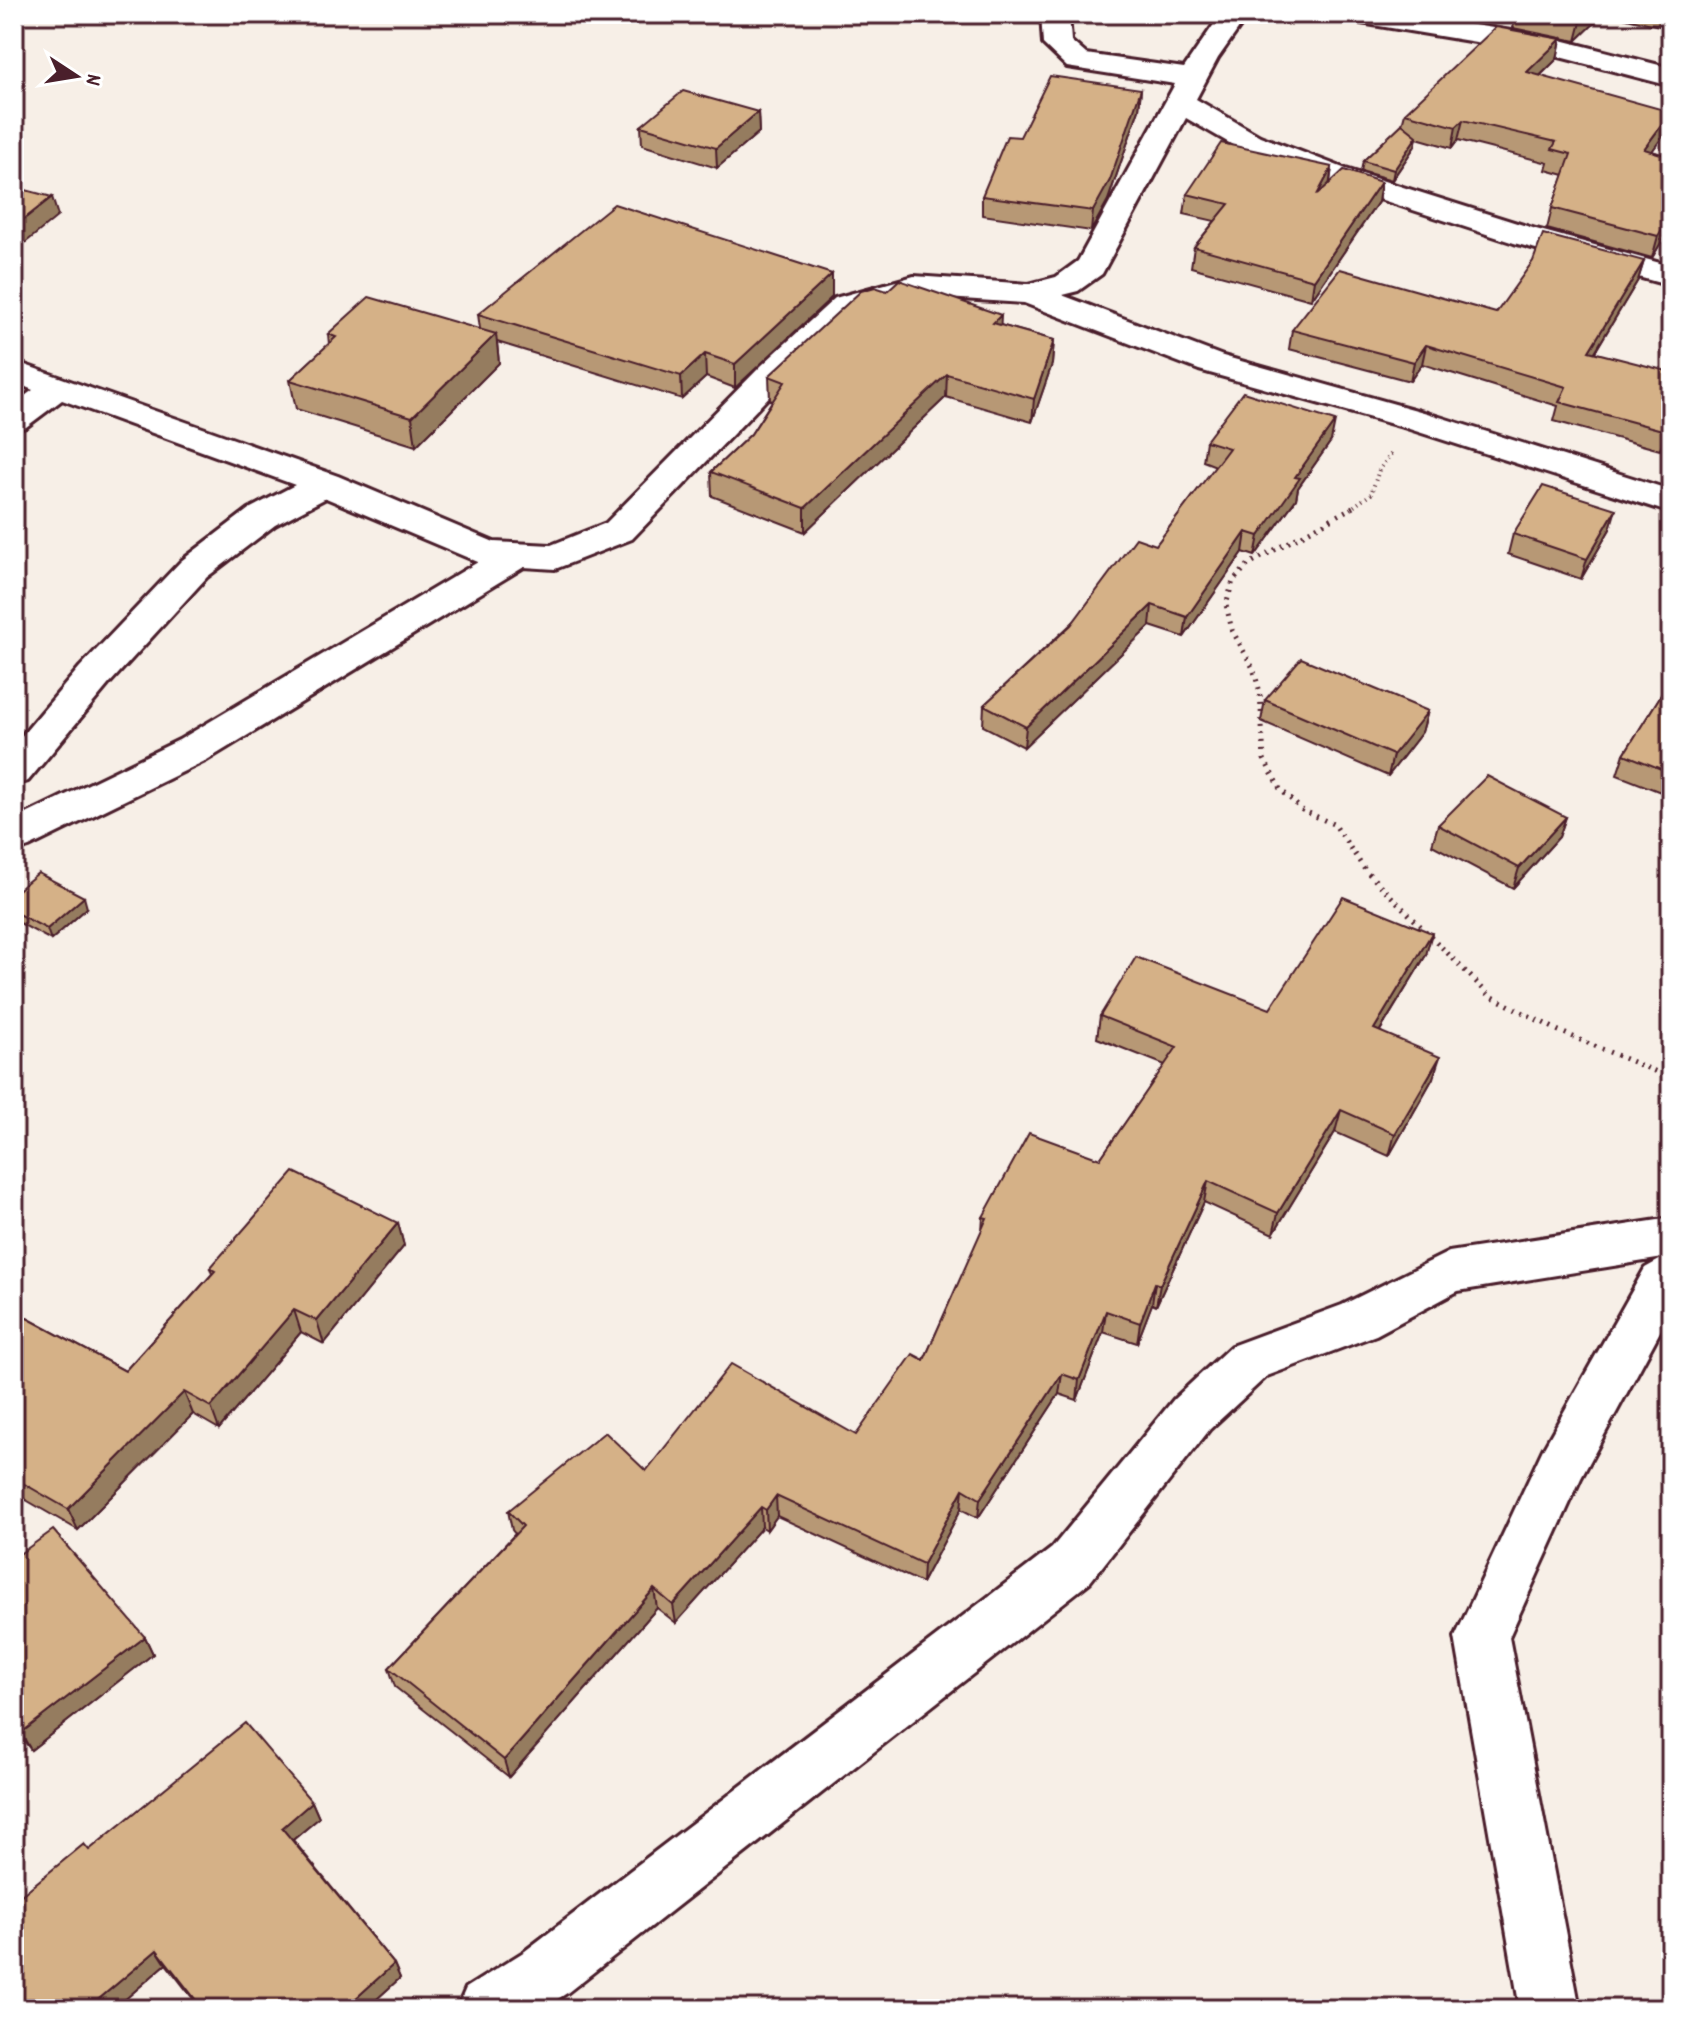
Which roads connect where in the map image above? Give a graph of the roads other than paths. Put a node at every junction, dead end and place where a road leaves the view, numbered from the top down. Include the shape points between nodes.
1 (1055, 14) edge
2 (1235, 14) edge
3 (1355, 14) edge
4 (1671, 77) edge
5 (1187, 90) junction
6 (1671, 276) edge
7 (1029, 294) junction
8 (14, 371) edge
9 (57, 388) junction
10 (14, 420) edge
11 (325, 484) junction
12 (1671, 502) edge
13 (518, 554) junction
14 (14, 771) edge
15 (14, 837) edge
16 (1671, 1237) edge
17 (1671, 1275) edge
18 (487, 2009) edge
19 (1550, 2009) edge

1 - 5 street via 1057,44 1077,61
2 - 5 street
3 - 4 street via 1549,46
5 - 6 street via 1249,142 1525,236
5 - 7 street via 1091,267 1067,284
7 - 12 street via 1211,363 1415,420
7 - 13 street via 914,286 847,305 619,531 555,557
8 - 9 street
9 - 10 street
9 - 11 street
11 - 13 street via 488,553
11 - 14 street via 262,517 194,569
13 - 15 street via 193,750
16 - 18 street via 1449,1272 1359,1320 1249,1361 1192,1414 1071,1565 546,1972
17 - 19 street via 1662,1282 1561,1465 1482,1637

